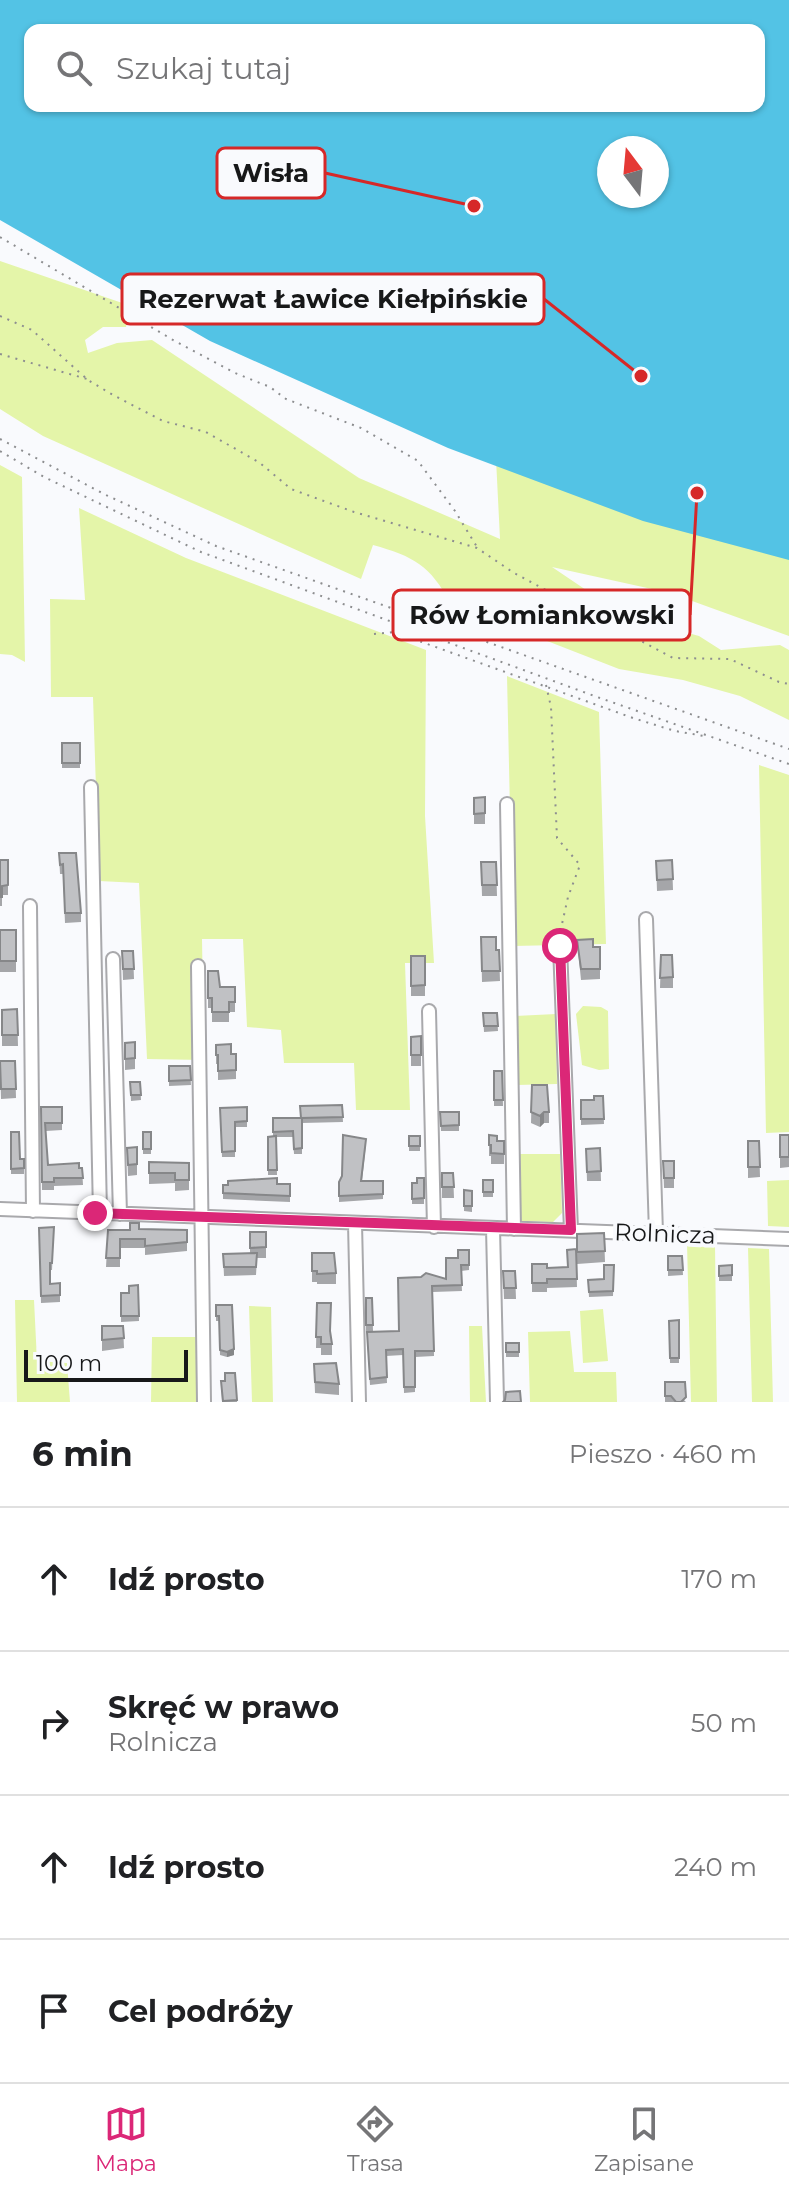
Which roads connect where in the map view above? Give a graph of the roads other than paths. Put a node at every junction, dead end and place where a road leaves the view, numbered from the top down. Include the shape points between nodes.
1 (91, 787) dead end
2 (507, 804) dead end
3 (30, 906) dead end
4 (646, 919) dead end
5 (560, 946) road end
6 (113, 959) dead end
7 (198, 966) dead end
8 (429, 1011) dead end
9 (0, 1209) edge
10 (33, 1211) junction
11 (100, 1213) junction
12 (120, 1214) junction
13 (201, 1217) junction
14 (355, 1223) junction
15 (434, 1227) junction
16 (493, 1228) junction
17 (514, 1229) junction
18 (571, 1230) junction
19 (656, 1233) junction
20 (789, 1239) edge
21 (204, 1402) edge
22 (359, 1402) edge
23 (497, 1402) edge

1 - 11 street
2 - 17 street
3 - 10 street
4 - 19 street
5 - 18 street
6 - 12 street
7 - 13 street
8 - 15 street
9 - 10 street, Rolnicza
10 - 11 street, Rolnicza
11 - 12 street, Rolnicza
12 - 13 street, Rolnicza
13 - 14 street, Rolnicza
13 - 21 street
14 - 15 street, Rolnicza
14 - 22 street
15 - 16 street, Rolnicza
16 - 17 street, Rolnicza
16 - 23 street
17 - 18 street, Rolnicza
18 - 19 street, Rolnicza
19 - 20 street, Rolnicza

